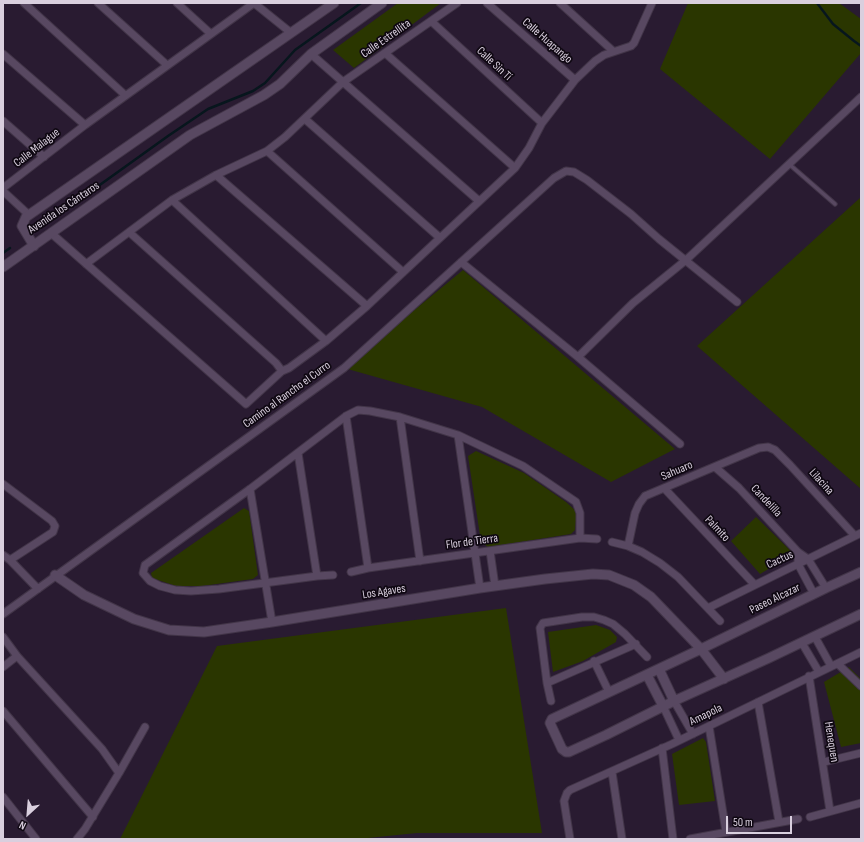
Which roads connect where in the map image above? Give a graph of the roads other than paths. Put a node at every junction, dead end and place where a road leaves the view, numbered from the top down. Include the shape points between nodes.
1 (24, 3) edge
2 (98, 3) edge
3 (176, 3) edge
4 (254, 3) edge
5 (334, 3) edge
6 (382, 3) edge
7 (457, 3) edge
8 (487, 3) edge
9 (560, 3) edge
10 (649, 4) edge
11 (431, 21) junction
12 (290, 32) junction
13 (211, 34) junction
14 (613, 51) junction
15 (385, 53) junction
16 (3, 54) edge
17 (312, 54) junction
18 (167, 65) junction
19 (575, 80) junction
20 (343, 82) junction
21 (125, 96) junction
22 (861, 97) edge
23 (305, 119) junction
24 (3, 121) edge
25 (542, 123) junction
26 (85, 125) junction
27 (268, 151) junction
28 (44, 157) junction
29 (789, 164) junction
30 (515, 168) junction
31 (216, 175) junction
32 (3, 188) edge
33 (3, 191) edge
34 (172, 200) junction
35 (479, 201) junction
36 (836, 204) dead end
37 (29, 215) junction
38 (129, 232) junction
39 (51, 233) junction
40 (439, 237) junction
41 (34, 246) junction
42 (686, 260) junction
43 (461, 262) junction
44 (86, 264) junction
45 (3, 267) edge
46 (403, 272) junction
47 (737, 302) dead end
48 (367, 306) junction
49 (326, 341) junction
50 (578, 357) junction
51 (282, 371) junction
52 (346, 416) junction
53 (400, 417) junction
54 (458, 435) junction
55 (680, 444) dead end
56 (768, 447) joint
57 (298, 453) junction
58 (715, 467) junction
59 (3, 484) edge
60 (664, 488) junction
61 (250, 489) junction
62 (858, 534) edge
63 (580, 538) junction
64 (597, 539) dead end
65 (612, 542) dead end
66 (628, 546) junction
67 (490, 551) junction
68 (798, 552) junction
69 (474, 554) junction
70 (3, 555) edge
71 (808, 559) junction
72 (10, 560) junction
73 (420, 561) junction
74 (798, 564) junction
75 (368, 568) junction
76 (351, 572) dead end
77 (861, 572) edge
78 (55, 575) junction
79 (333, 575) dead end
80 (317, 576) junction
81 (267, 583) junction
82 (754, 584) junction
83 (495, 586) junction
84 (480, 588) junction
85 (826, 588) junction
86 (38, 589) junction
87 (814, 594) junction
88 (708, 608) junction
89 (3, 614) edge
90 (861, 614) edge
91 (720, 621) dead end
92 (272, 622) junction
93 (3, 637) edge
94 (815, 637) junction
95 (802, 643) junction
96 (636, 644) junction
97 (701, 649) junction
98 (861, 652) edge
99 (17, 656) junction
100 (647, 657) dead end
101 (594, 662) junction
102 (4, 664) edge
103 (835, 665) junction
104 (659, 669) junction
105 (819, 672) junction
106 (647, 675) junction
107 (809, 676) junction
108 (724, 679) junction
109 (547, 683) junction
110 (861, 686) edge
111 (609, 692) junction
112 (674, 700) junction
113 (551, 701) dead end
114 (758, 702) junction
115 (663, 706) junction
116 (3, 711) edge
117 (709, 726) junction
118 (145, 727) dead end
119 (693, 734) junction
120 (679, 740) junction
121 (662, 748) junction
122 (861, 753) edge
123 (824, 762) junction
124 (612, 772) junction
125 (120, 773) junction
126 (3, 797) edge
127 (861, 803) edge
128 (830, 811) junction
129 (93, 817) junction
130 (810, 817) dead end
131 (798, 819) dead end
132 (779, 822) junction
133 (726, 832) junction
134 (36, 839) edge
135 (77, 839) edge
136 (570, 839) edge
137 (622, 839) edge
138 (673, 839) edge
139 (690, 839) edge

1 - 21 street
2 - 18 street
3 - 13 street
4 - 12 street
4 - 13 street, Calle Malague
5 - 12 street, Avenida los Cántaros
6 - 17 street, Avenida los Cántaros
7 - 11 street, Calle Estrellita
8 - 19 street, Calle Huapango
9 - 14 street
10 - 14 street via 634,43
11 - 15 street, Calle Estrellita
11 - 25 street, Calle Sin Tí
12 - 37 street, Avenida los Cántaros
13 - 18 street, Calle Malague
14 - 19 street via 604,55
15 - 20 street, Calle Estrellita
15 - 30 street
16 - 26 street
17 - 20 street
17 - 39 street, Avenida los Cántaros via 280,84 264,95 190,135
18 - 21 street, Calle Malague
19 - 25 street
20 - 23 street, Calle Estrellita
20 - 35 street
21 - 26 street, Calle Malague
22 - 29 street
23 - 27 street, Calle Estrellita
23 - 40 street
24 - 28 street
25 - 30 street
26 - 28 street, Calle Malague
27 - 31 street, Calle Estrellita
27 - 46 street
28 - 32 street, Calle Malague
29 - 36 lane
29 - 42 street
30 - 35 street
31 - 34 street, Calle Estrellita
31 - 48 street
33 - 37 street
34 - 38 street, Calle Estrellita
34 - 49 street
35 - 40 street
37 - 41 street, Avenida los Cántaros via 22,226
38 - 44 street, Calle Estrellita
38 - 51 street
39 - 41 street, Avenida los Cántaros
39 - 44 street
40 - 46 street
41 - 45 street
42 - 43 street, Camino al Rancho el Curro via 587,180 574,172 566,172 554,178
42 - 47 street
42 - 50 street via 633,303
43 - 50 street
43 - 78 street, Camino al Rancho el Curro via 344,368
44 - 51 street via 246,404
46 - 48 street
48 - 49 street
49 - 51 street via 290,368
50 - 55 street
52 - 53 street via 358,410 370,410
52 - 57 street
52 - 75 street
53 - 54 street
53 - 73 street
54 - 63 street via 523,466 576,502 580,513
54 - 69 street
56 - 58 street, Sahuaro via 759,448
56 - 62 street, Lilacina via 775,450
57 - 61 street
57 - 80 street
58 - 60 street, Sahuaro
58 - 68 street, Candelilla via 739,488
59 - 72 street via 52,521 55,526 53,532
60 - 66 street, Sahuaro via 645,496 639,504
60 - 82 street, Palmito
61 - 81 street
61 - 81 street via 145,565 143,573 150,581 175,590 191,591
62 - 71 street, Cactus
63 - 64 street, Flor de Tierra
63 - 67 street, Flor de Tierra
65 - 66 street
66 - 88 street via 660,563 678,577
67 - 69 street, Flor de Tierra
67 - 83 street
68 - 71 street, Candelilla
68 - 74 street
69 - 73 street, Flor de Tierra
69 - 84 street
70 - 72 street
71 - 74 street, Cactus
71 - 85 street
72 - 86 street
73 - 75 street, Flor de Tierra
74 - 82 street, Cactus
74 - 87 street
75 - 76 street, Flor de Tierra
77 - 85 street, Paseo Alcazar
78 - 86 street, Camino al Rancho el Curro
78 - 92 street, Los Agaves via 84,595 106,606 134,619 169,630 204,632
79 - 80 street
80 - 81 street
81 - 92 street
82 - 88 street, Cactus
83 - 84 street, Los Agaves
83 - 97 street, Los Agaves via 593,574 609,575 634,585 651,597
84 - 92 street, Los Agaves
85 - 87 street, Paseo Alcazar
86 - 89 street, Camino al Rancho el Curro
87 - 97 street, Paseo Alcazar
88 - 91 street
90 - 94 street
93 - 99 street
94 - 95 street
94 - 103 street
95 - 105 street
95 - 108 street
96 - 100 street
96 - 101 street
96 - 109 street via 613,624 594,617 543,623 540,628
97 - 104 street, Paseo Alcazar
97 - 108 street, Los Agaves
98 - 103 street, Amapola
99 - 102 street
99 - 125 street via 102,749
101 - 109 street
101 - 111 street
103 - 105 street, Amapola
103 - 110 street
104 - 106 street, Paseo Alcazar
104 - 112 street
105 - 107 street, Amapola
106 - 111 street, Paseo Alcazar
106 - 115 street
107 - 114 street, Amapola
107 - 123 street, Henequen
108 - 112 street
109 - 113 street
111 - 115 street, Paseo Alcazar via 551,720 562,750 569,752 606,736
112 - 115 street
112 - 119 street
114 - 117 street, Amapola
114 - 132 street
115 - 120 street
116 - 129 street
117 - 119 street, Amapola
117 - 133 street
118 - 125 street
119 - 120 street, Amapola
120 - 121 street, Amapola
121 - 124 street, Amapola
121 - 138 street
122 - 123 street
123 - 128 street, Henequen
124 - 136 street, Amapola via 567,793 564,801
124 - 137 street
125 - 129 street
126 - 134 street
127 - 128 street
128 - 130 street
129 - 135 street
131 - 132 street
132 - 133 street
133 - 139 street

